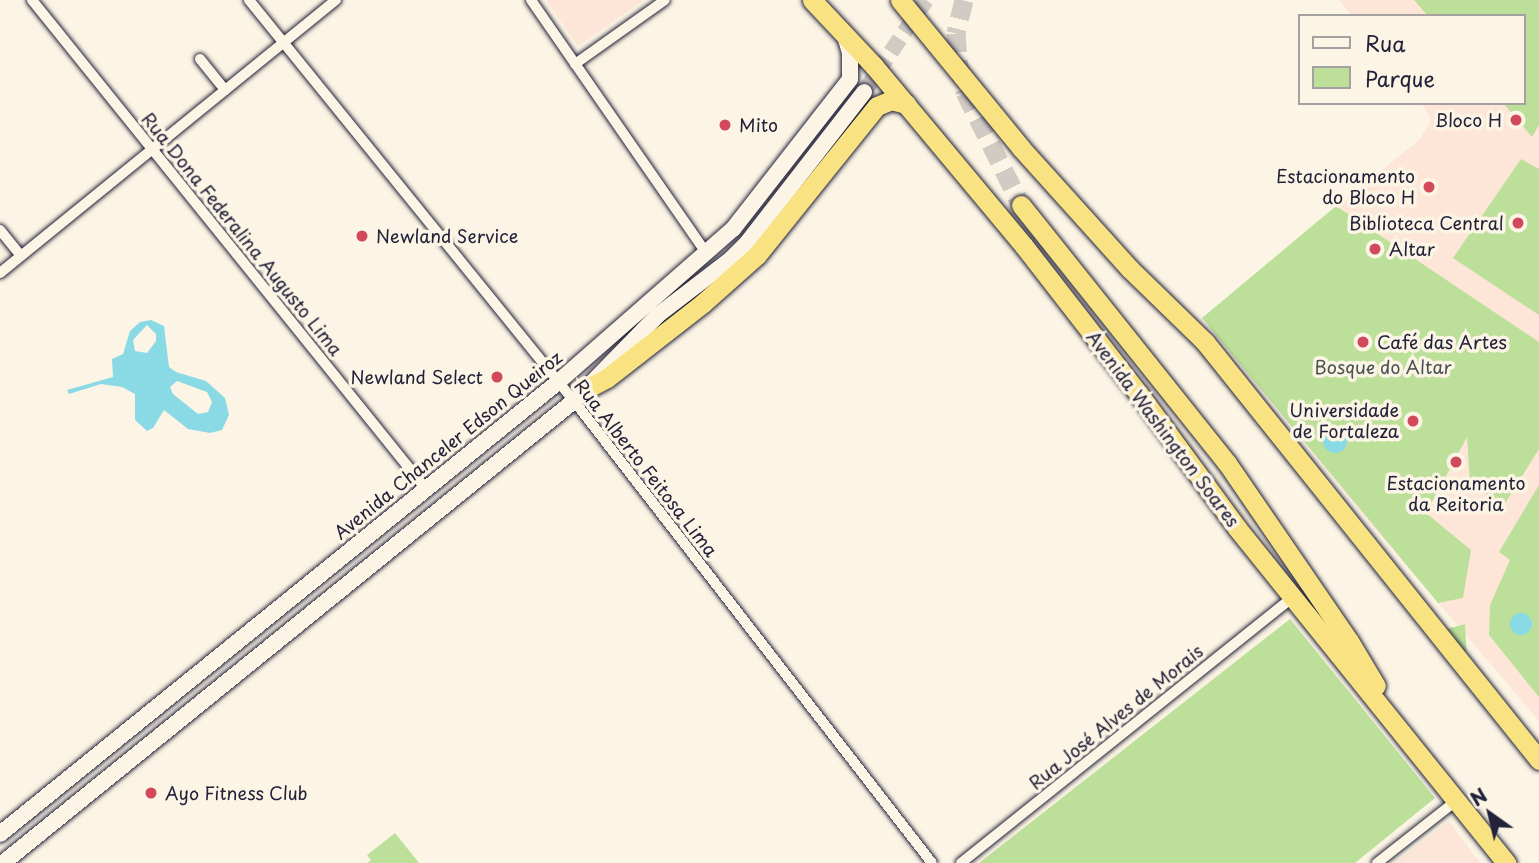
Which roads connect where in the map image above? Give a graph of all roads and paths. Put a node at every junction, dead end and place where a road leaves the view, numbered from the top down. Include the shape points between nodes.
1 (32, 0) edge
2 (249, 0) edge
3 (336, 0) edge
4 (531, 0) edge
5 (666, 0) edge
6 (813, 0) edge
7 (900, 0) edge
8 (845, 36) junction
9 (284, 43) junction
10 (200, 60) dead end
11 (575, 64) junction
12 (225, 90) junction
13 (864, 92) tunnel mouth
14 (906, 104) junction
15 (152, 149) junction
16 (1021, 205) tunnel mouth
17 (0, 230) edge
18 (706, 253) junction
19 (21, 256) junction
20 (0, 273) edge
21 (557, 383) junction
22 (590, 387) junction
23 (574, 401) junction
24 (426, 489) junction
25 (1292, 598) junction
26 (274, 612) junction
27 (240, 672) junction
28 (1408, 741) junction
29 (103, 750) junction
30 (1539, 760) edge
31 (119, 769) junction
32 (1457, 800) junction
33 (1, 832) edge
34 (23, 857) edge
35 (3, 863) edge
36 (932, 863) edge
37 (961, 863) edge
38 (1377, 863) edge
39 (1506, 863) edge

1 - 15 street, Rua Dona Federalina Augusto Lima
2 - 9 street, Rua Alberto Feitosa Lima
3 - 9 street
4 - 11 street
5 - 11 street
6 - 8 highway, Avenida Washington Soares
7 - 30 highway via 1021,148 1130,269 1205,342
8 - 14 highway, Avenida Washington Soares
8 - 18 main road, Avenida Chanceler Edson Queiroz via 850,79 733,229
9 - 12 street
9 - 21 street, Rua Alberto Feitosa Lima
10 - 12 street
11 - 18 street
12 - 15 street
13 - 22 main road via 747,243 658,315
14 - 22 highway via 891,100 877,106 748,263 703,303
14 - 25 highway, Avenida Washington Soares via 1024,246
15 - 19 street
15 - 24 street, Rua Dona Federalina Augusto Lima
16 - 28 highway via 1227,463 1349,641
17 - 19 street
18 - 21 main road, Avenida Chanceler Edson Queiroz
19 - 20 street
21 - 23 street, Rua Alberto Feitosa Lima
21 - 24 main road, Avenida Chanceler Edson Queiroz
22 - 23 main road
23 - 27 main road
23 - 36 street, Rua Alberto Feitosa Lima
24 - 26 main road, Avenida Chanceler Edson Queiroz
25 - 28 highway, Avenida Washington Soares
25 - 37 street, Rua José Alves de Morais
26 - 27 main road
26 - 29 main road, Avenida Chanceler Edson Queiroz
27 - 31 main road
28 - 32 highway, Avenida Washington Soares
29 - 31 main road
29 - 33 main road, Avenida Chanceler Edson Queiroz
31 - 34 main road
32 - 38 street
32 - 39 highway, Avenida Washington Soares
33 - 34 main road
34 - 35 main road

